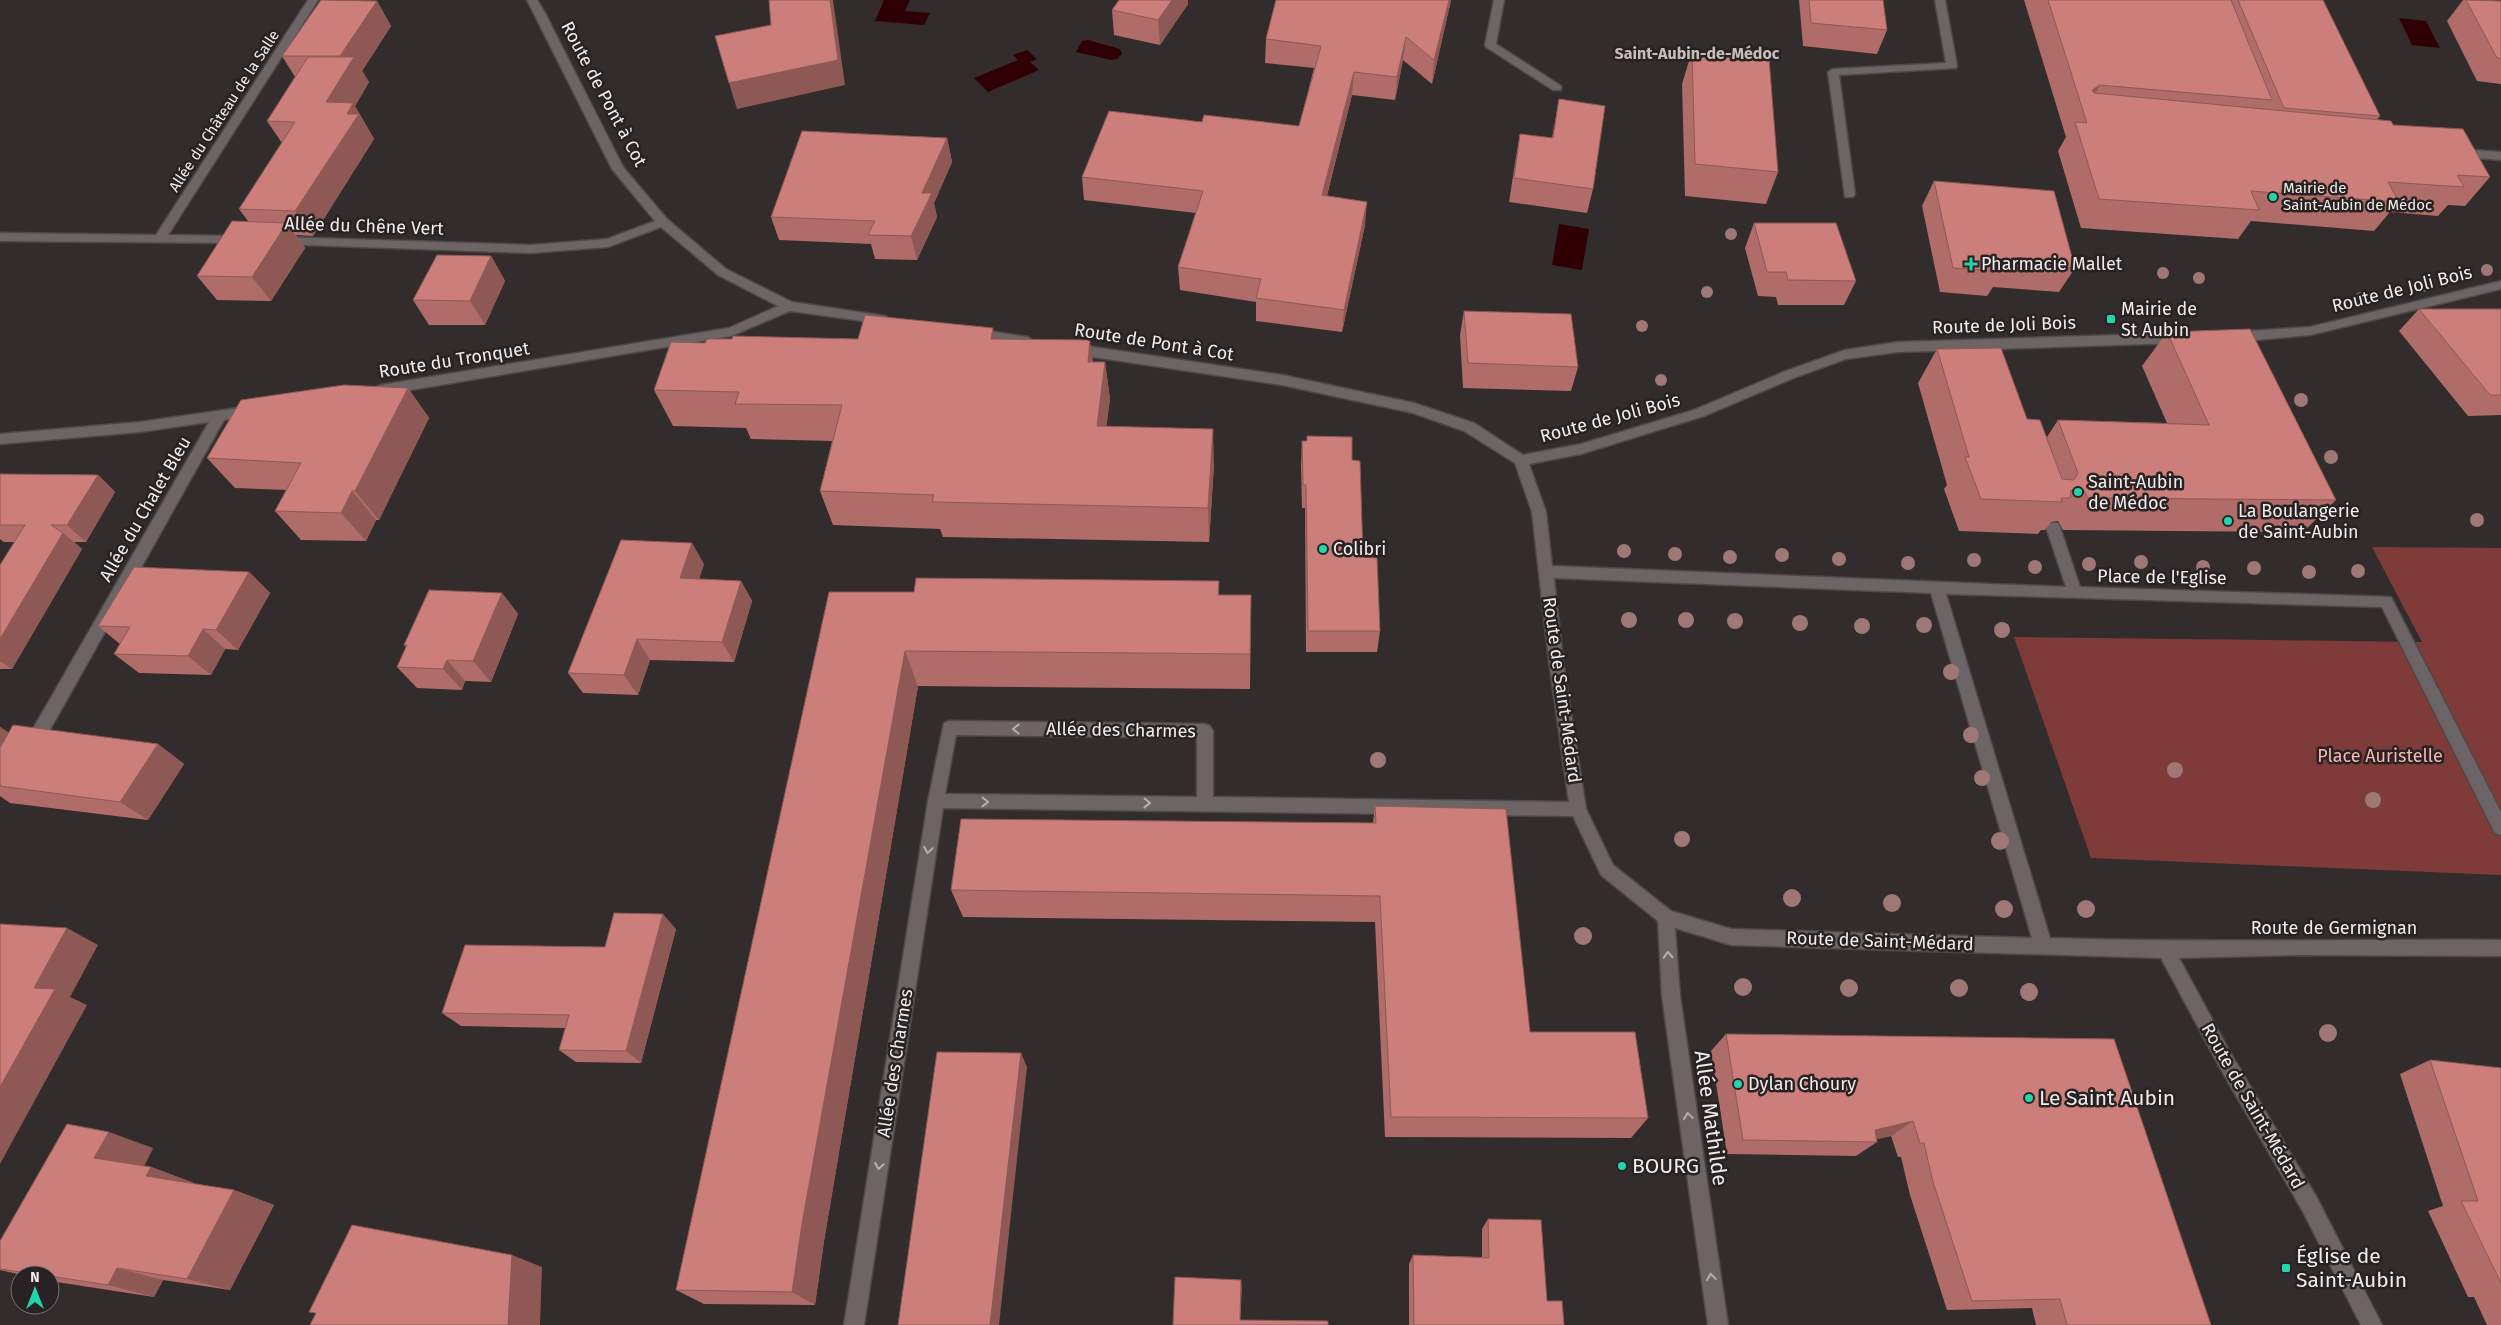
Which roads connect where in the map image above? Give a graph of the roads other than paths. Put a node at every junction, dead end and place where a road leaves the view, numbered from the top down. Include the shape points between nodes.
1 (313, 0) edge
2 (532, 0) edge
3 (1499, 0) edge
4 (1940, 0) edge
5 (1557, 88) dead end
6 (2446, 152) edge
7 (2501, 156) edge
8 (1849, 194) dead end
9 (663, 222) junction
10 (0, 237) edge
11 (161, 238) junction
12 (248, 240) edge
13 (268, 241) edge
14 (2501, 284) edge
15 (790, 306) junction
16 (898, 322) edge
17 (957, 331) edge
18 (2225, 337) edge
19 (2199, 338) edge
20 (1988, 345) junction
21 (1995, 361) edge
22 (365, 393) edge
23 (268, 409) edge
24 (219, 417) junction
25 (0, 439) edge
26 (1521, 460) junction
27 (2053, 527) edge
28 (1546, 572) junction
29 (1936, 588) junction
30 (2075, 593) junction
31 (24, 759) edge
32 (936, 802) junction
33 (1205, 804) junction
34 (1578, 809) junction
35 (2501, 828) edge
36 (1666, 917) junction
37 (2044, 945) junction
38 (2501, 948) edge
39 (2166, 950) junction
40 (854, 1325) edge
41 (1718, 1325) edge
42 (2372, 1325) edge

1 - 11 street, Allée du Château de la Salle
2 - 9 street, Route de Pont à Cot via 618,169
3 - 5 street via 1490,45
4 - 8 street via 1952,66 1833,72
6 - 7 street
9 - 13 street, Allée du Chêne Vert via 608,243 531,249
9 - 15 street, Route de Pont à Cot via 722,272
10 - 11 street
11 - 12 street
14 - 18 street, Route de Joli Bois via 2310,331
15 - 16 street, Route de Pont à Cot
15 - 22 street, Route du Tronquet via 731,332
17 - 26 street, Route de Pont à Cot via 1282,380 1414,408 1468,427
19 - 20 street, Route de Joli Bois
20 - 21 street
20 - 26 street, Route de Joli Bois via 1898,347 1845,355 1698,413 1581,449
23 - 24 street
24 - 25 street
24 - 31 street, Allée du Chalet Bleu
26 - 28 street, Route de Saint-Médard via 1539,512
27 - 30 street
28 - 29 street, Place de l'Eglise
28 - 34 street, Route de Saint-Médard
29 - 30 street, Place de l'Eglise
29 - 37 street
30 - 35 street, Place de l'Eglise via 2386,601
32 -> 33 street
33 -> 32 street, Allée des Charmes via 1205,731 949,728
32 -> 40 street, Allée des Charmes
33 - 34 street
34 - 36 street, Route de Saint-Médard via 1607,870
36 - 37 street, Route de Saint-Médard via 1731,937
41 -> 36 street, Allée Mathilde via 1671,996
37 - 39 street, Route de Saint-Médard
38 - 39 street, Route de Germignan
39 - 42 street, Route de Saint-Médard via 2309,1203

